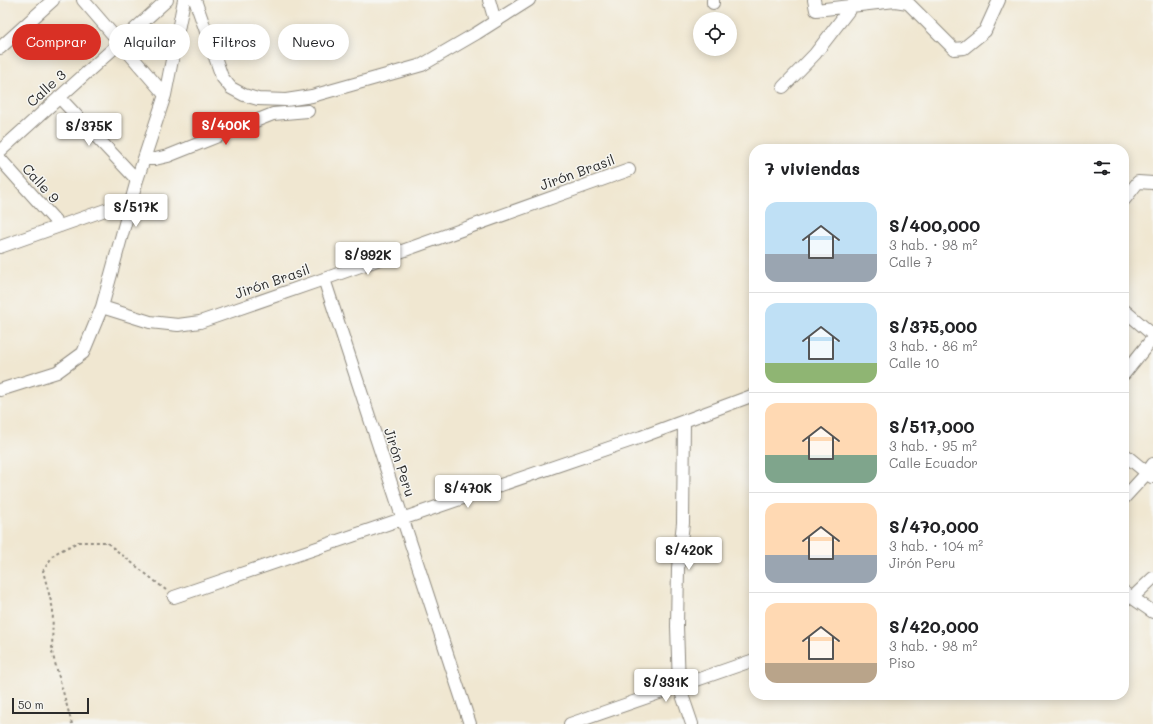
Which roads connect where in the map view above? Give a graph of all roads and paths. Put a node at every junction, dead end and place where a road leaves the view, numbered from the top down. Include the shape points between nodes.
1 (53, 0) edge
2 (83, 0) edge
3 (167, 0) edge
4 (184, 0) edge
5 (195, 0) edge
6 (489, 0) edge
7 (529, 0) edge
8 (814, 0) edge
9 (999, 0) edge
10 (908, 2) edge
11 (852, 6) junction
12 (495, 21) junction
13 (140, 24) edge
14 (109, 30) edge
15 (0, 48) edge
16 (109, 52) edge
17 (135, 60) edge
18 (783, 87) dead end
19 (165, 95) junction
20 (59, 97) junction
21 (267, 99) junction
22 (308, 111) dead end
23 (273, 114) junction
24 (0, 151) edge
25 (0, 159) edge
26 (144, 159) junction
27 (629, 170) dead end
28 (137, 180) junction
29 (1153, 183) edge
30 (1129, 194) edge
31 (131, 201) junction
32 (60, 226) junction
33 (0, 247) edge
34 (324, 279) junction
35 (102, 308) junction
36 (1129, 314) edge
37 (1153, 336) edge
38 (1129, 367) edge
39 (0, 390) edge
40 (749, 397) edge
41 (684, 421) junction
42 (1129, 457) edge
43 (1151, 471) edge
44 (1129, 493) edge
45 (403, 518) junction
46 (1153, 578) edge
47 (1129, 594) edge
48 (1129, 596) edge
49 (174, 597) joint
50 (1153, 612) edge
51 (749, 662) edge
52 (679, 686) junction
53 (72, 724) edge
54 (470, 724) edge
55 (570, 724) edge
56 (692, 724) edge

1 - 15 street
2 - 14 street
3 - 13 street, Calle 3
4 - 19 street
5 - 21 street via 222,77 244,96
6 - 12 street
7 - 12 street
8 - 11 street via 816,10
9 - 10 street via 985,31 964,48 954,49
10 - 11 street
11 - 18 street via 815,54
12 - 21 street via 422,65 312,96 286,100
16 - 20 street, Calle 3
17 - 19 street
19 - 26 street
20 - 24 street, Calle 3
20 - 28 street
21 - 23 street
22 - 23 street
23 - 26 street via 168,156
25 - 32 street, Calle 9
26 - 28 street
27 - 34 street, Jirón Brasil
28 - 31 street
29 - 30 street via 1138,182
31 - 32 street
31 - 35 street
32 - 33 street
34 - 35 street, Jirón Brasil via 200,322 178,325 150,322
34 - 45 street, Jirón Peru
35 - 39 street via 83,353 57,372
36 - 37 street
37 - 38 street
40 - 41 street
41 - 45 street
41 - 52 street via 683,523 678,568
42 - 43 street
43 - 44 street
45 - 49 street
45 - 54 street, Jirón Peru
46 - 47 street
48 - 50 street
49 - 53 path via 106,542 78,542 54,554 43,571 53,609 52,652
51 - 52 street
52 - 55 street
52 - 56 street

